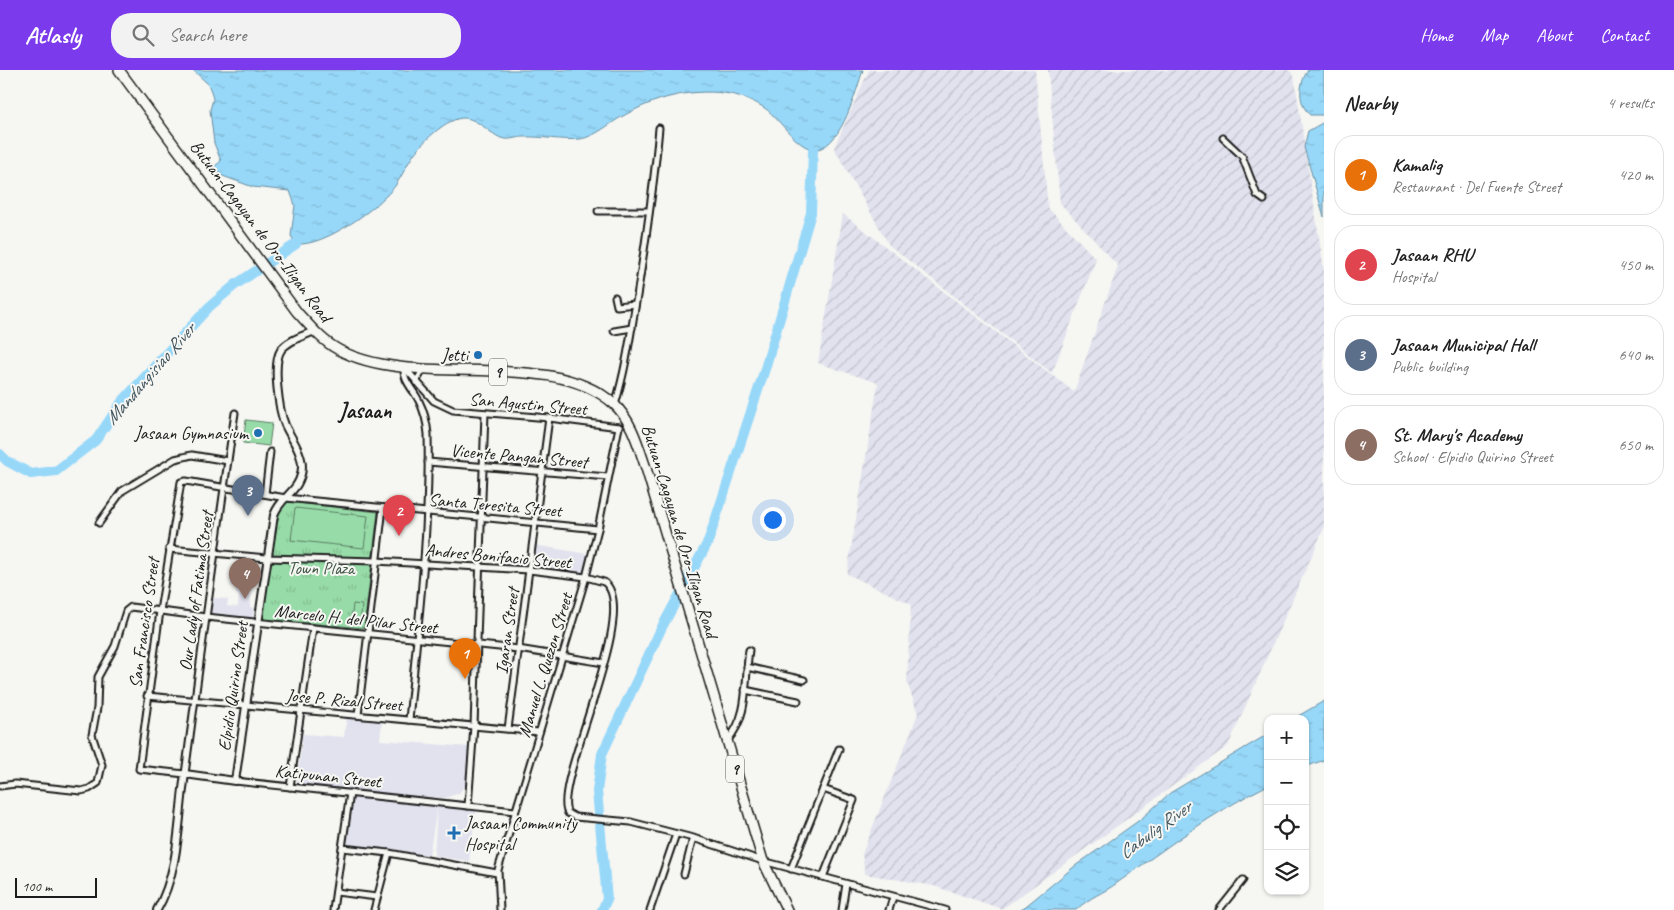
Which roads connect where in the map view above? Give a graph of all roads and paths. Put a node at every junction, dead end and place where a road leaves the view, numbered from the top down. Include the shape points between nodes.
1 (119, 70) edge
2 (659, 128) dead end
3 (1223, 138) dead end
4 (1264, 200) dead end
5 (598, 211) dead end
6 (649, 211) junction
7 (615, 297) dead end
8 (635, 304) junction
9 (632, 328) junction
10 (314, 331) junction
11 (614, 331) dead end
12 (404, 367) junction
13 (424, 368) junction
14 (416, 382) junction
15 (615, 405) junction
16 (235, 413) dead end
17 (485, 413) junction
18 (549, 418) junction
19 (628, 421) junction
20 (619, 427) junction
21 (270, 452) dead end
22 (228, 461) junction
23 (428, 462) junction
24 (483, 466) junction
25 (542, 470) junction
26 (608, 478) junction
27 (181, 482) joint
28 (225, 488) junction
29 (265, 494) junction
30 (286, 498) junction
31 (383, 508) junction
32 (426, 513) junction
33 (482, 518) junction
34 (536, 522) junction
35 (98, 523) dead end
36 (598, 529) junction
37 (169, 549) junction
38 (215, 554) junction
39 (266, 558) junction
40 (376, 561) junction
41 (423, 563) junction
42 (480, 567) junction
43 (529, 570) junction
44 (586, 577) junction
45 (160, 611) junction
46 (206, 617) junction
47 (257, 622) junction
48 (313, 628) junction
49 (368, 633) junction
50 (417, 638) junction
51 (477, 645) junction
52 (518, 649) junction
53 (750, 650) dead end
54 (563, 656) junction
55 (604, 663) junction
56 (746, 668) junction
57 (804, 680) dead end
58 (745, 690) junction
59 (148, 696) junction
60 (195, 700) junction
61 (798, 701) dead end
62 (246, 704) junction
63 (302, 710) junction
64 (358, 715) junction
65 (409, 720) junction
66 (474, 726) junction
67 (508, 729) junction
68 (539, 732) junction
69 (727, 741) junction
70 (839, 749) dead end
71 (139, 768) joint
72 (185, 774) junction
73 (235, 781) junction
74 (0, 786) edge
75 (290, 786) junction
76 (823, 789) junction
77 (350, 793) junction
78 (468, 806) junction
79 (515, 811) junction
80 (676, 834) junction
81 (693, 838) junction
82 (342, 848) junction
83 (390, 853) junction
84 (763, 861) junction
85 (791, 869) junction
86 (497, 873) junction
87 (684, 874) dead end
88 (822, 877) junction
89 (1243, 880) dead end
90 (846, 884) junction
91 (336, 892) junction
92 (377, 897) junction
93 (893, 897) junction
94 (157, 910) edge
95 (333, 910) edge
96 (374, 910) edge
97 (500, 910) edge
98 (650, 910) edge
99 (786, 910) edge
100 (842, 910) edge
101 (889, 910) edge
102 (945, 910) edge
103 (1219, 910) edge

1 - 10 highway, Butuan-Cagayan de Oro-Iligan Road / 9
2 - 6 street
3 - 4 street via 1242,156 1257,195
5 - 6 street
6 - 8 street
7 - 8 street via 617,306
8 - 9 street
9 - 11 street
9 - 15 street
10 - 12 highway, Butuan-Cagayan de Oro-Iligan Road / 9 via 350,355
10 - 30 street, Elpidio Quirino Street via 286,346 278,359 282,416 302,464 296,488
12 - 13 highway, Butuan-Cagayan de Oro-Iligan Road / 9
12 - 14 street, San Agustin Street
12 - 23 street via 404,376 425,417
13 - 14 street
13 - 15 highway, Butuan-Cagayan de Oro-Iligan Road / 9 via 558,377 589,387
14 - 17 street, San Agustin Street via 444,408
15 - 19 highway, Butuan-Cagayan de Oro-Iligan Road / 9
16 - 22 street, Our Lady of Fatima Street
17 - 18 street, San Agustin Street
17 - 24 street
18 - 20 street, San Agustin Street
18 - 25 street, Igaran Street
19 - 20 street
19 - 69 highway, Butuan-Cagayan de Oro-Iligan Road / 9 via 661,515
20 - 26 street, Manuel L. Quezon Street
21 - 29 street
22 - 28 street, Our Lady of Fatima Street
22 - 35 street via 192,455 175,459 122,491
23 - 24 street, Vicente Pangan Street
23 - 32 street
24 - 25 street, Vicente Pangan Street
24 - 33 street
25 - 26 street, Vicente Pangan Street
25 - 34 street, Igaran Street
26 - 36 street, Manuel L. Quezon Street
27 - 28 street, Santa Teresita Street
27 - 37 street, San Francisco Street
28 - 29 street, Santa Teresita Street
28 - 38 street, Our Lady of Fatima Street
29 - 30 street, Santa Teresita Street
30 - 31 street, Santa Teresita Street
30 - 39 street, Elpidio Quirino Street via 274,515
31 - 32 street, Santa Teresita Street
31 - 40 street
32 - 33 street, Santa Teresita Street
32 - 41 street
33 - 34 street, Santa Teresita Street
33 - 42 street
34 - 36 street, Santa Teresita Street
34 - 43 street, Igaran Street
36 - 44 street, Manuel L. Quezon Street
37 - 38 street, Andres Bonifacio Street
37 - 45 street, San Francisco Street
38 - 39 street, Andres Bonifacio Street
38 - 46 street, Our Lady of Fatima Street
39 - 40 street, Andres Bonifacio Street
39 - 47 street, Elpidio Quirino Street
40 - 41 street, Andres Bonifacio Street
40 - 49 street
41 - 42 street, Andres Bonifacio Street
41 - 50 street
42 - 43 street, Andres Bonifacio Street
42 - 51 street
43 - 44 street, Andres Bonifacio Street
43 - 52 street, Igaran Street
44 - 54 street, Manuel L. Quezon Street
44 - 55 street, Andres Bonifacio Street via 604,582 611,592 612,625
45 - 46 street, Marcelo H. del Pilar Street
45 - 59 street, San Francisco Street
45 - 74 street, Marcelo H. del Pilar Street via 135,607 126,611 115,646 98,676 92,735 102,765 98,783 80,790 15,784
46 - 47 street, Marcelo H. del Pilar Street
46 - 60 street, Our Lady of Fatima Street
47 - 48 street, Marcelo H. del Pilar Street
47 - 62 street, Elpidio Quirino Street
48 - 49 street, Marcelo H. del Pilar Street
48 - 63 street
49 - 50 street, Marcelo H. del Pilar Street
49 - 64 street
50 - 51 street, Marcelo H. del Pilar Street
50 - 65 street
51 - 52 street, Marcelo H. del Pilar Street
51 - 66 street
52 - 54 street, Marcelo H. del Pilar Street
52 - 67 street, Igaran Street
53 - 56 street
54 - 55 street, Marcelo H. del Pilar Street
54 - 68 street, Manuel L. Quezon Street
55 - 80 street, Andres Bonifacio Street via 565,799 566,810 571,816 631,822
56 - 57 street
56 - 58 street
58 - 61 street
58 - 69 street via 740,724
59 - 60 street, Jose P. Rizal Street
59 - 71 street, San Francisco Street
60 - 62 street, Jose P. Rizal Street
60 - 72 street, Our Lady of Fatima Street
62 - 63 street, Jose P. Rizal Street
62 - 73 street, Elpidio Quirino Street
63 - 64 street, Jose P. Rizal Street
63 - 75 street
64 - 65 street, Jose P. Rizal Street
65 - 66 street, Jose P. Rizal Street
66 - 67 street, Jose P. Rizal Street
66 - 78 street
67 - 68 street, Jose P. Rizal Street
68 - 79 street, Manuel L. Quezon Street
69 - 84 highway, Butuan-Cagayan de Oro-Iligan Road / 9
70 - 76 street
71 - 72 street, Katipunan Street
72 - 73 street, Katipunan Street
72 - 94 street via 172,872
73 - 75 street, Katipunan Street
75 - 77 street, Katipunan Street
76 - 85 street
76 - 88 street via 854,800
77 - 78 street, Katipunan Street
77 - 82 street
78 - 79 street, Katipunan Street
79 - 86 street, Manuel L. Quezon Street
80 - 81 street
80 - 98 street
81 - 84 street
81 - 87 street
82 - 83 street
82 - 91 street
83 - 86 street
83 - 92 street
84 - 85 street
84 - 99 highway, Butuan-Cagayan de Oro-Iligan Road / 9
85 - 88 street
86 - 97 street, Manuel L. Quezon Street
88 - 90 street
89 - 103 street
90 - 93 street
90 - 100 street
91 - 92 street
91 - 95 street
92 - 96 street
93 - 101 street
93 - 102 street

